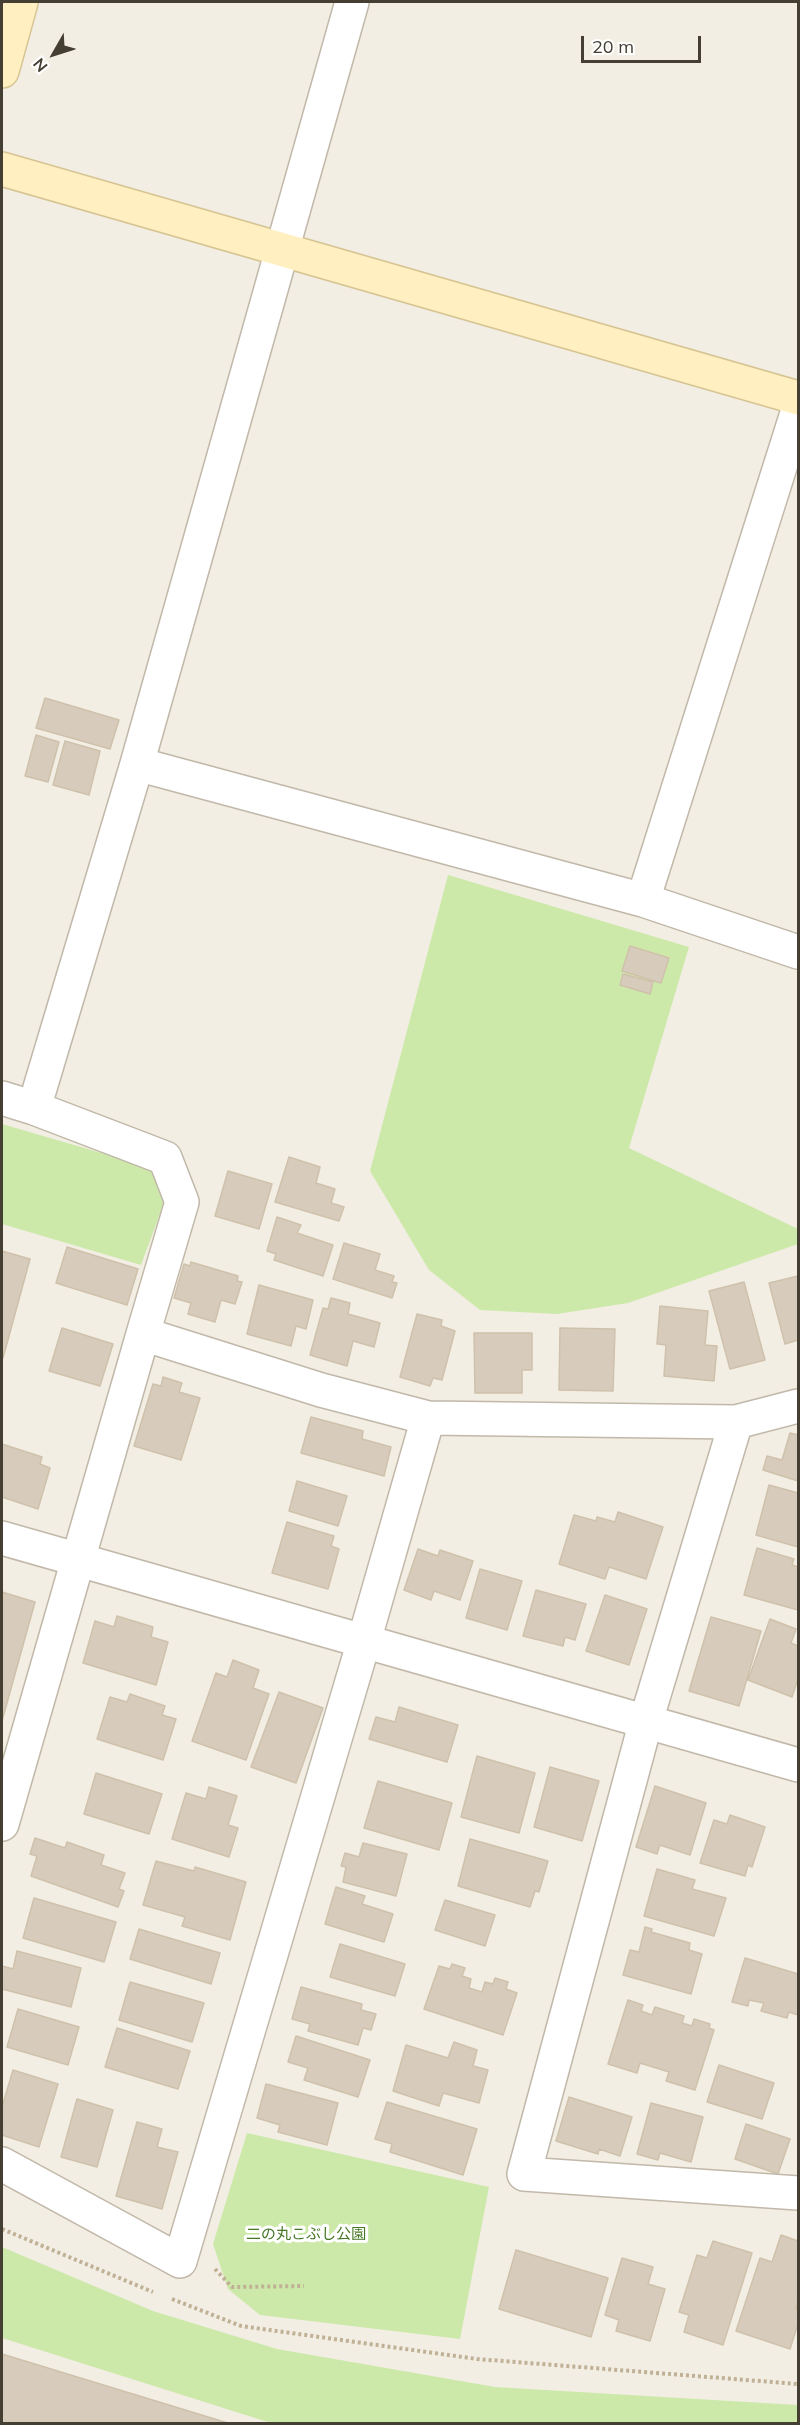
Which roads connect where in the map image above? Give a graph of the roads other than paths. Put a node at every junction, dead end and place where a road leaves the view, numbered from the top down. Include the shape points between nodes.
1 (21, 2) edge
2 (352, 2) edge
3 (2, 71) edge
4 (15, 173) edge
5 (281, 251) junction
6 (798, 398) edge
7 (798, 410) edge
8 (137, 764) junction
9 (643, 900) junction
10 (798, 952) edge
11 (2, 1098) edge
12 (34, 1108) junction
13 (143, 1334) junction
14 (798, 1406) edge
15 (428, 1418) junction
16 (736, 1422) junction
17 (2, 1538) edge
18 (78, 1559) junction
19 (364, 1641) junction
20 (646, 1721) junction
21 (798, 1765) edge
22 (2, 1824) edge
23 (2, 2164) edge
24 (798, 2193) edge

1 - 3 street
2 - 5 street
4 - 5 street
5 - 6 street
5 - 8 street
7 - 9 street
8 - 9 street
8 - 12 street
9 - 10 street
11 - 12 street
12 - 13 street via 165,1158 182,1202
13 - 15 street via 321,1390
13 - 18 street
14 - 16 street
15 - 16 street
15 - 19 street
16 - 20 street
17 - 18 street
18 - 19 street
18 - 22 street
19 - 20 street
19 - 23 street via 180,2260
20 - 21 street
20 - 24 street via 524,2174

